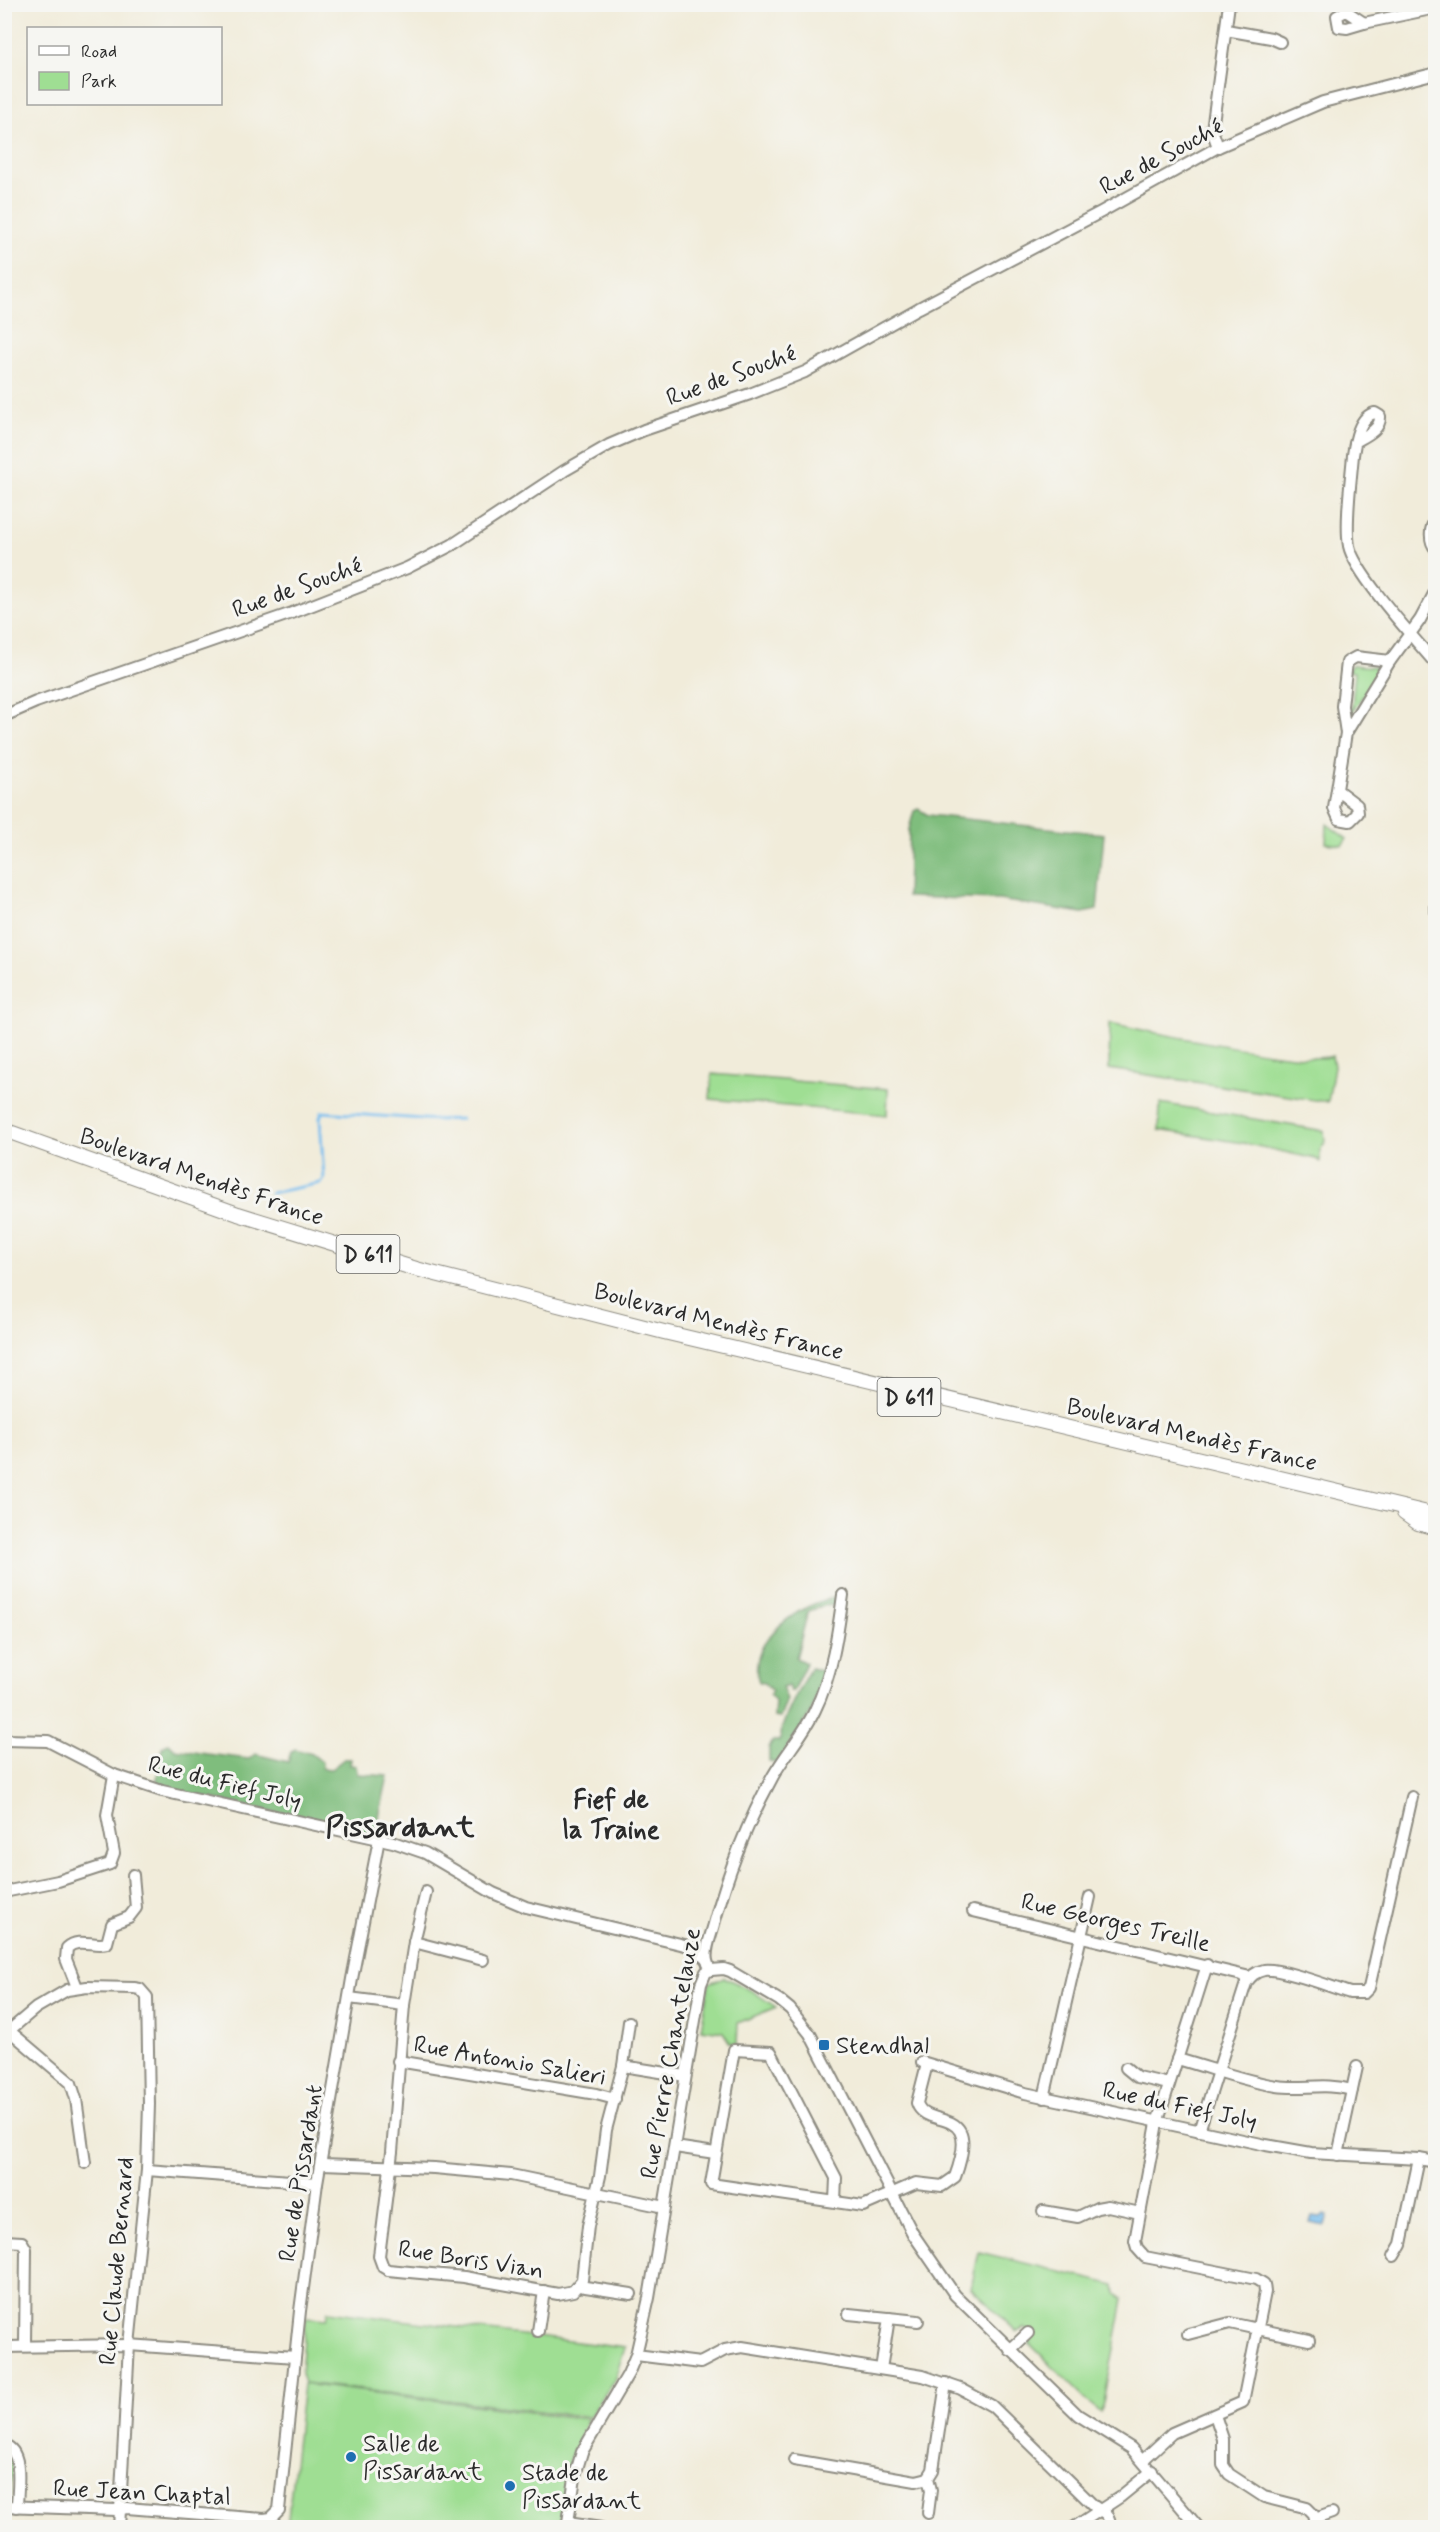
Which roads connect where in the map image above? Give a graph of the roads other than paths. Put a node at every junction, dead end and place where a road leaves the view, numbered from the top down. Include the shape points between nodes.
1 (1229, 4) edge
2 (1436, 8) edge
3 (1364, 23) dead end
4 (1226, 30) junction
5 (1280, 42) dead end
6 (1436, 73) edge
7 (1218, 147) junction
8 (1355, 442) dead end
9 (1436, 520) edge
10 (1436, 549) edge
11 (1436, 590) edge
12 (1410, 634) junction
13 (1390, 661) junction
14 (1436, 664) edge
15 (4, 716) edge
16 (1346, 733) junction
17 (1337, 790) dead end
18 (1436, 902) edge
19 (1436, 912) edge
20 (4, 1130) edge
21 (4, 1138) edge
22 (1404, 1513) junction
23 (1436, 1515) edge
24 (1436, 1521) edge
25 (1436, 1528) edge
26 (843, 1595) dead end
27 (4, 1740) edge
28 (114, 1775) junction
29 (1412, 1797) dead end
30 (379, 1839) junction
31 (133, 1875) dead end
32 (4, 1892) edge
33 (426, 1892) dead end
34 (1090, 1897) dead end
35 (973, 1911) dead end
36 (1081, 1935) junction
37 (414, 1942) junction
38 (706, 1959) junction
39 (483, 1960) dead end
40 (1207, 1965) junction
41 (711, 1970) junction
42 (1250, 1977) junction
43 (77, 1987) junction
44 (349, 1998) junction
45 (404, 2005) junction
46 (629, 2022) dead end
47 (7, 2031) edge
48 (1177, 2059) junction
49 (398, 2061) junction
50 (623, 2066) junction
51 (1357, 2067) dead end
52 (1126, 2068) dead end
53 (1217, 2072) junction
54 (685, 2076) junction
55 (1169, 2084) junction
56 (1352, 2090) junction
57 (1044, 2097) junction
58 (615, 2099) junction
59 (1157, 2123) junction
60 (1199, 2131) junction
61 (675, 2147) junction
62 (715, 2153) junction
63 (1338, 2155) junction
64 (1419, 2159) junction
65 (1436, 2162) edge
66 (84, 2163) dead end
67 (322, 2164) junction
68 (390, 2167) junction
69 (147, 2170) junction
70 (317, 2182) junction
71 (596, 2192) junction
72 (892, 2195) junction
73 (835, 2201) junction
74 (664, 2207) junction
75 (1043, 2211) dead end
76 (1140, 2213) junction
77 (4, 2241) edge
78 (1394, 2256) dead end
79 (579, 2286) junction
80 (544, 2291) junction
81 (631, 2294) dead end
82 (849, 2314) dead end
83 (889, 2318) junction
84 (918, 2321) dead end
85 (1259, 2329) junction
86 (538, 2331) dead end
87 (1028, 2332) dead end
88 (1188, 2334) dead end
89 (1309, 2340) dead end
90 (25, 2345) junction
91 (129, 2345) junction
92 (4, 2347) edge
93 (1010, 2350) junction
94 (636, 2355) junction
95 (295, 2357) junction
96 (881, 2369) junction
97 (946, 2383) junction
98 (1215, 2415) junction
99 (4, 2445) edge
100 (794, 2460) dead end
101 (1143, 2460) junction
102 (1152, 2471) junction
103 (928, 2478) junction
104 (4, 2506) edge
105 (17, 2507) junction
106 (121, 2509) junction
107 (1099, 2510) junction
108 (1332, 2513) dead end
109 (276, 2514) joint
110 (928, 2514) dead end
111 (1316, 2523) edge
112 (568, 2525) edge
113 (119, 2528) edge
114 (601, 2528) edge
115 (1073, 2528) edge
116 (1112, 2528) edge
117 (1199, 2528) edge

1 - 4 street
2 - 3 street
4 - 5 street
4 - 7 street via 1212,130
6 - 7 street, Rue de Souché via 1323,102
7 - 15 street, Rue de Souché via 805,372 609,445 452,545 407,568
8 - 12 street via 1350,548 1358,566
9 - 10 street via 1431,540
11 - 12 street
12 - 13 street
12 - 14 street
13 - 16 street
13 - 16 street via 1356,657 1347,662 1342,706
16 - 17 street
18 - 19 street
20 - 23 main road, Boulevard Mendès France / D 611 via 237,1214 416,1269 664,1332
21 - 22 main road, Boulevard Mendès France / D 611 via 127,1184 415,1275 616,1327
22 - 24 main road, Boulevard Mendès France / D 611
22 - 25 main road via 1418,1523
26 - 38 street, Rue Pierre Chantelauze via 816,1710 775,1773 744,1832 722,1894
27 - 28 street, Rue du Fief Joly via 48,1742
28 - 30 street, Rue du Fief Joly via 162,1791
28 - 32 street via 107,1815 114,1853 110,1864 58,1881
29 - 42 street via 1369,1988 1364,1993 1350,1993 1270,1970
30 - 38 street, Rue du Fief Joly via 425,1853 493,1893 526,1907 693,1947
30 - 44 street, Rue de Pissardant
31 - 43 street via 136,1908 129,1917 112,1924 107,1943 75,1942 67,1947 66,1959
33 - 37 street
34 - 36 street
35 - 36 street, Rue Georges Treille
36 - 40 street, Rue Georges Treille
36 - 57 street
37 - 39 street
37 - 45 street
38 - 41 street, Rue Pierre Chantelauze
40 - 42 street, Rue Georges Treille
40 - 48 street
41 - 54 street, Rue Pierre Chantelauze via 701,1984
41 - 72 street via 730,1971 779,2000 801,2022 818,2047
42 - 53 street
43 - 47 street via 54,1996
43 - 69 street, Rue Claude Bernard via 134,1988 147,1997
44 - 45 street
44 - 67 street, Rue de Pissardant
45 - 49 street
46 - 50 street
47 - 66 street via 71,2083
48 - 53 street
48 - 55 street
49 - 58 street, Rue Antonio Salieri
49 - 68 street
50 - 54 street
50 - 58 street
51 - 56 street
52 - 55 street via 1137,2077
53 - 56 street via 1281,2087 1329,2085
53 - 60 street
54 - 61 street, Rue Pierre Chantelauze
55 - 59 street
56 - 63 street
57 - 59 street, Rue du Fief Joly
57 - 72 street, Rue du Fief Joly via 923,2062 917,2103 925,2114 947,2120 958,2129 963,2143 952,2180 946,2184 916,2183
58 - 71 street
59 - 60 street, Rue du Fief Joly
59 - 76 street
60 - 63 street, Rue du Fief Joly
61 - 62 street
61 - 74 street, Rue Pierre Chantelauze
62 - 73 street via 711,2184
62 - 73 street via 734,2050 771,2052 836,2178
63 - 64 street, Rue du Fief Joly
64 - 65 street, Rue du Fief Joly
64 - 78 street via 1401,2244
67 - 68 street
67 - 70 street, Rue de Pissardant
68 - 71 street via 510,2175
68 - 80 street, Rue Boris Vian via 379,2256 383,2266 388,2270 464,2277
69 - 70 street
69 - 91 street, Rue Claude Bernard
70 - 95 street, Rue de Pissardant
71 - 74 street
71 - 79 street
72 - 73 street via 864,2206
72 - 93 street via 944,2280
74 - 94 street, Rue Pierre Chantelauze
75 - 76 street via 1078,2217 1108,2206
76 - 85 street via 1135,2241 1140,2253 1150,2259 1262,2282 1265,2292
77 - 90 street via 22,2242 26,2249
79 - 80 street, Rue Boris Vian via 566,2294
79 - 81 street, Rue Boris Vian
80 - 86 street
82 - 83 street
83 - 84 street
83 - 96 street
85 - 88 street via 1226,2323
85 - 89 street
85 - 98 street via 1245,2399 1237,2407
87 - 93 street
90 - 91 street
90 - 92 street
91 - 95 street
91 - 106 street, Rue Claude Bernard
93 - 101 street via 1086,2421 1122,2441
94 - 96 street via 700,2363 725,2350 742,2347
94 - 112 street, Rue Pierre Chantelauze via 582,2452
95 - 109 street, Rue de Pissardant via 281,2505
96 - 97 street
97 - 103 street via 933,2470
97 - 107 street via 992,2406
98 - 101 street via 1172,2433
98 - 111 street via 1223,2439 1222,2461 1228,2474 1264,2497 1307,2508
99 - 105 street via 13,2449 17,2457
100 - 103 street via 916,2481
101 - 102 street
102 - 107 street
102 - 117 street
103 - 110 street
104 - 105 street, Rue Jean Chaptal
105 - 106 street, Rue Jean Chaptal
106 - 109 street, Rue Jean Chaptal via 264,2519
106 - 113 street, Rue Claude Bernard
107 - 115 street
107 - 116 street via 1107,2514
108 - 111 street
112 - 114 street

